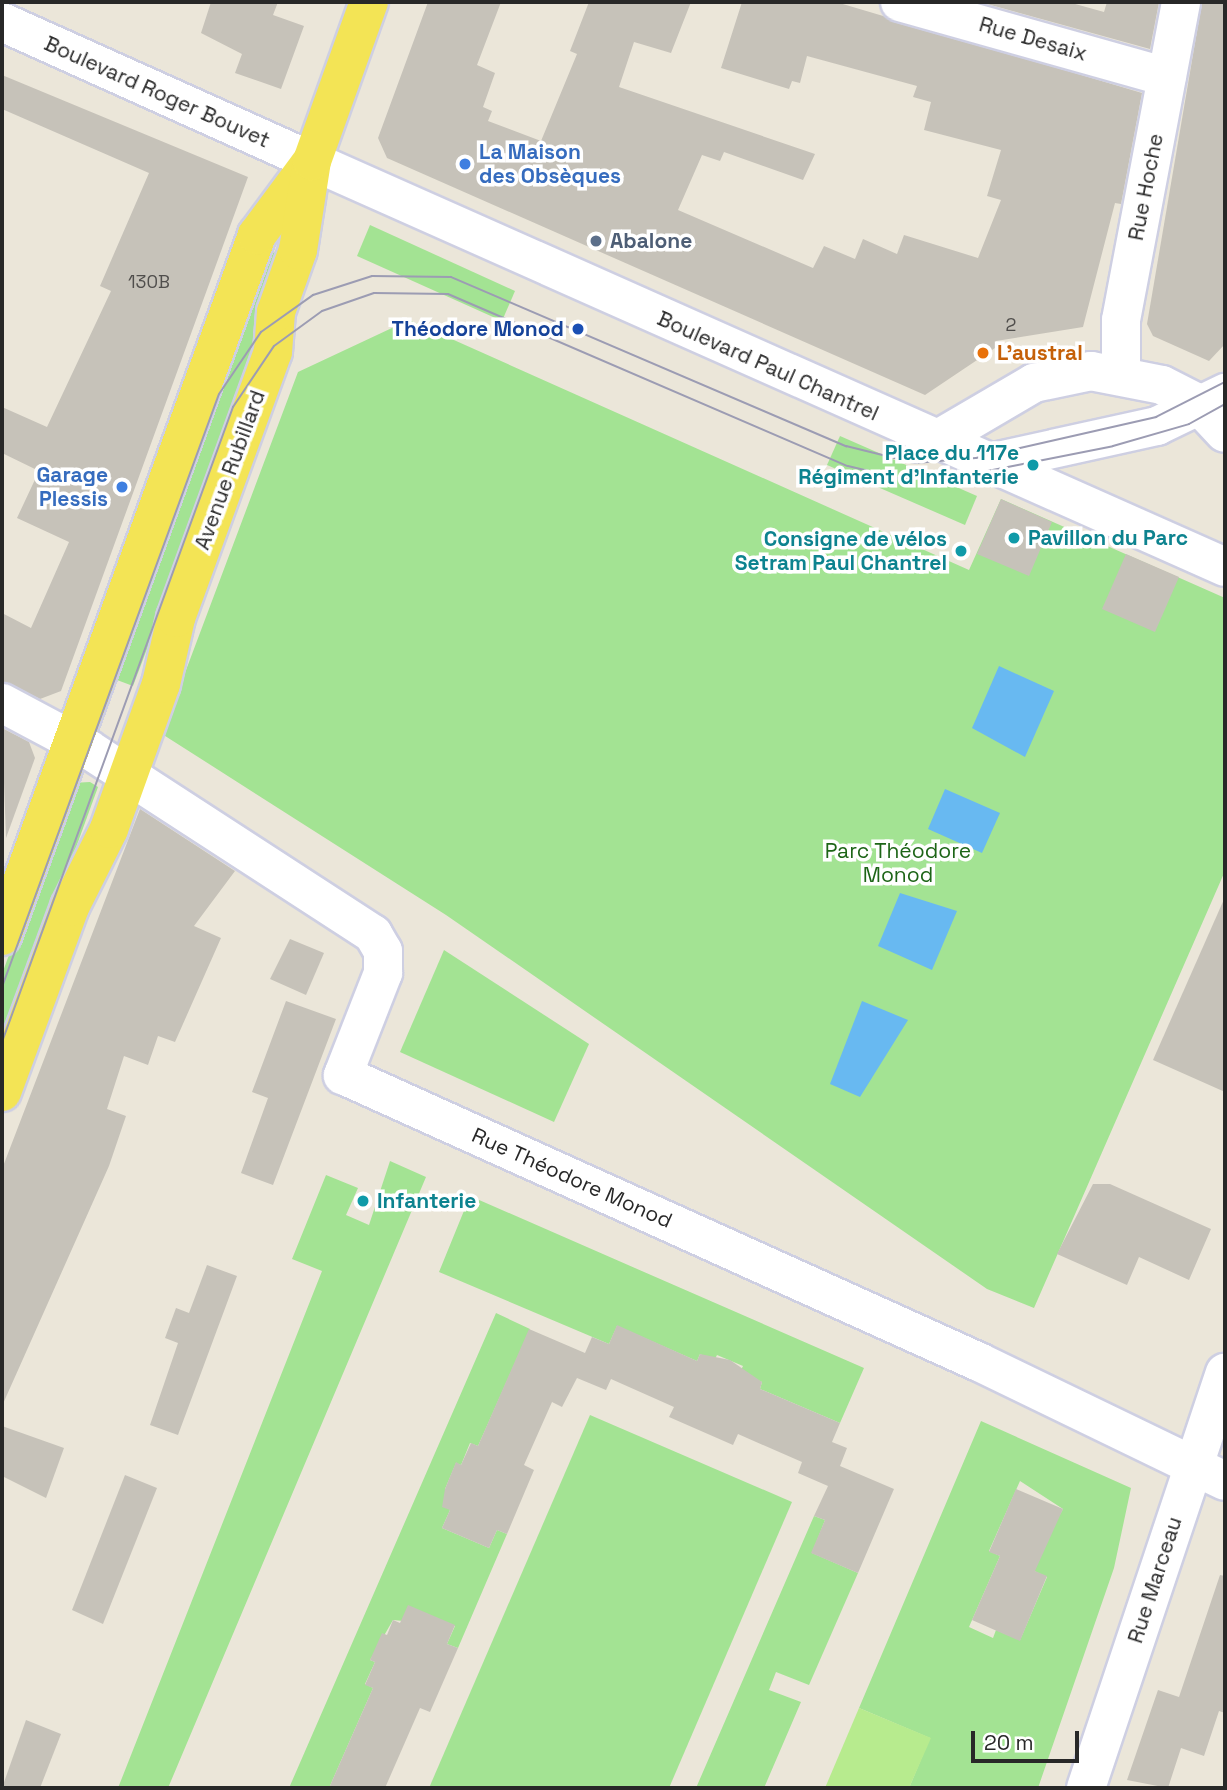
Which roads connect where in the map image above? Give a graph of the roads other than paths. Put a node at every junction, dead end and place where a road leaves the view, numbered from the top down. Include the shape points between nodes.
1 (369, 2) edge
2 (900, 2) edge
3 (1181, 2) edge
4 (2, 22) edge
5 (1167, 77) junction
6 (312, 161) junction
7 (1121, 373) junction
8 (1217, 411) edge
9 (935, 441) junction
10 (989, 463) junction
11 (1225, 568) edge
12 (2, 703) edge
13 (74, 740) junction
14 (134, 778) junction
15 (2, 936) edge
16 (2, 1092) edge
17 (1225, 1373) edge
18 (1194, 1461) junction
19 (1225, 1481) edge
20 (1086, 1788) edge

1 - 6 main road, Avenue Rubillard
2 - 5 street, Rue Desaix
3 - 5 street, Rue Hoche
4 - 6 street, Boulevard Roger Bouvet
5 - 7 street, Rue Hoche via 1121,320
6 - 9 street, Boulevard Paul Chantrel
6 - 13 main road, Avenue Rubillard via 257,235
6 - 14 main road, Avenue Rubillard via 298,250 276,312 273,352 176,618
7 - 8 street via 1162,385
7 - 9 street via 1091,371 1034,383
8 - 10 street via 1097,442
9 - 10 street, Boulevard Paul Chantrel
10 - 11 street, Boulevard Paul Chantrel
12 - 13 street
13 - 14 street
13 - 15 main road, Avenue Rubillard
14 - 16 main road, Avenue Rubillard via 70,907
14 - 18 street, Rue Théodore Monod via 377,939 383,973 343,1075
17 - 18 street, Rue Marceau
18 - 19 street
18 - 20 street, Rue Marceau

